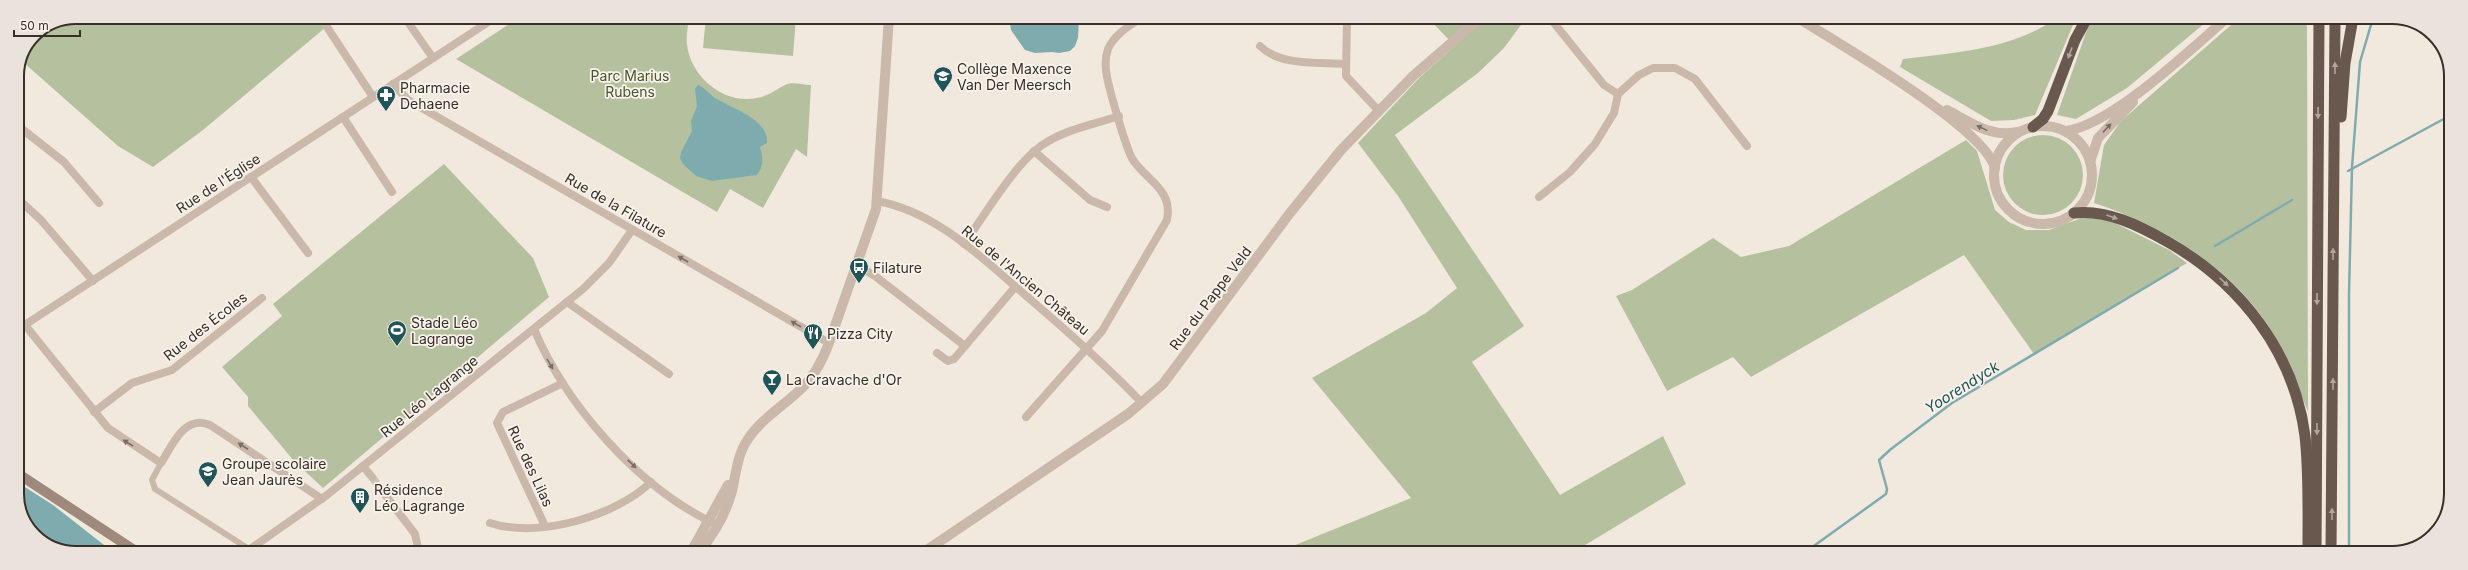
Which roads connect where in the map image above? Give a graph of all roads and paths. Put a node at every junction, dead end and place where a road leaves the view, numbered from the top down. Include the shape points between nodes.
1 (409, 24) edge
2 (485, 24) edge
3 (889, 24) edge
4 (1133, 24) edge
5 (1348, 24) edge
6 (1473, 24) edge
7 (1555, 24) edge
8 (1807, 24) edge
9 (2084, 24) edge
10 (2220, 24) edge
11 (2319, 24) edge
12 (2335, 24) edge
13 (2352, 24) edge
14 (327, 27) dead end
15 (1260, 46) dead end
16 (432, 58) junction
17 (1345, 64) junction
18 (2160, 75) junction
19 (393, 84) junction
20 (1907, 88) junction
21 (1618, 94) junction
22 (373, 97) junction
23 (1378, 110) junction
24 (1119, 116) junction
25 (343, 117) junction
26 (2033, 127) junction
27 (24, 131) edge
28 (2066, 131) junction
29 (2019, 132) junction
30 (1747, 146) dead end
31 (1034, 151) junction
32 (2090, 162) junction
33 (1995, 168) junction
34 (251, 177) junction
35 (392, 192) dead end
36 (1539, 197) dead end
37 (877, 201) junction
38 (99, 203) dead end
39 (24, 204) edge
40 (1107, 207) dead end
41 (2074, 213) junction
42 (2334, 216) junction
43 (632, 230) junction
44 (964, 244) junction
45 (308, 253) dead end
46 (856, 265) junction
47 (93, 281) junction
48 (1015, 287) junction
49 (262, 298) dead end
50 (567, 302) junction
51 (25, 325) joint
52 (534, 329) junction
53 (829, 344) junction
54 (965, 346) junction
55 (1087, 348) junction
56 (937, 353) dead end
57 (668, 374) dead end
58 (563, 383) junction
59 (1142, 403) junction
60 (94, 412) junction
61 (1026, 417) dead end
62 (161, 463) junction
63 (363, 466) junction
64 (372, 477) tunnel mouth
65 (24, 478) edge
66 (651, 482) junction
67 (380, 488) tunnel mouth
68 (322, 499) junction
69 (490, 523) dead end
70 (714, 523) junction
71 (546, 526) junction
72 (128, 546) edge
73 (240, 546) edge
74 (254, 546) edge
75 (418, 546) edge
76 (696, 546) edge
77 (702, 546) edge
78 (933, 546) edge
79 (2309, 546) edge
80 (2316, 546) edge
81 (2332, 546) edge

1 - 16 street
2 - 16 street, Rue de l'Église
3 - 37 street
4 - 24 street via 1113,40 1107,53 1105,69
5 - 17 street
6 - 23 street, Rue du Pappe Veld via 1425,64
7 - 21 street via 1604,85
8 - 20 street
9 -> 26 highway via 2073,44 2048,111
10 - 18 street
11 -> 80 highway
42 -> 12 highway
13 - 42 highway via 2344,72
14 - 22 street
15 - 17 street via 1279,59
16 - 19 street, Rue de l'Église
17 - 23 street via 1348,80
18 - 28 street via 2107,114 2082,127
32 -> 18 street via 2101,133
19 - 22 street, Rue de l'Église
19 - 43 street, Rue de la Filature via 408,100
29 -> 20 street via 2002,134 1987,131
20 - 33 street via 1968,133 1990,155
21 - 30 street via 1648,70 1664,67 1681,70 1700,84
21 - 36 street via 1614,113 1595,144 1570,172
22 - 25 street, Rue de l'Église
23 - 59 street, Rue du Pappe Veld via 1313,184 1167,379
24 - 31 street via 1063,134
24 - 55 street via 1131,156 1162,189 1168,215 1162,230 1104,327
25 - 34 street, Rue de l'Église
25 - 35 street
26 - 28 street via 2052,126
26 - 29 street
27 - 38 street via 64,162
28 - 32 street via 2080,143
29 - 33 street via 2003,147
31 - 40 street via 1090,200
31 - 44 street
32 - 41 street via 2090,188 2084,202
33 - 41 street via 1995,183 2000,197 2018,216 2046,224
34 - 45 street
34 - 47 street, Rue de l'Église
37 - 44 street, Rue de l'Ancien Château via 920,216
37 - 46 street
39 - 47 street via 41,220
41 -> 79 highway via 2092,212 2111,216 2146,230 2173,245 2223,281 2261,325 2284,364 2301,415 2307,469
81 -> 42 highway
43 - 50 street, Rue Léo Lagrange via 604,270
53 -> 43 street, Rue de la Filature
44 - 48 street, Rue de l'Ancien Château
46 - 53 street
46 - 54 street via 875,276
47 - 51 street, Rue de l'Église
48 - 54 street
48 - 55 street, Rue de l'Ancien Château
49 - 60 street, Rue des Écoles via 172,370 132,383
50 - 52 street, Rue Léo Lagrange
50 - 57 street
51 - 60 street
52 -> 58 street via 547,358
52 - 63 street, Rue Léo Lagrange
53 - 70 street via 821,363 807,383 750,436 738,463 731,495
54 - 56 street via 950,361
55 - 59 street, Rue de l'Ancien Château
55 - 61 street
58 -> 66 street via 606,438
58 - 71 street, Rue des Lilas via 503,412 498,423
59 - 78 street, Rue du Pappe Veld
62 -> 60 street via 113,432
68 -> 62 street via 223,433 202,422 191,424 184,429
62 - 73 street via 152,480 155,489
63 - 64 street
63 - 68 street, Rue Léo Lagrange
65 - 72 main road
66 - 70 street
66 - 71 street, Rue des Lilas via 628,499 602,511
67 - 75 street via 415,534
68 - 74 street, Rue Léo Lagrange
69 - 71 street, Rue des Lilas via 511,527
70 - 76 street
70 - 77 street

